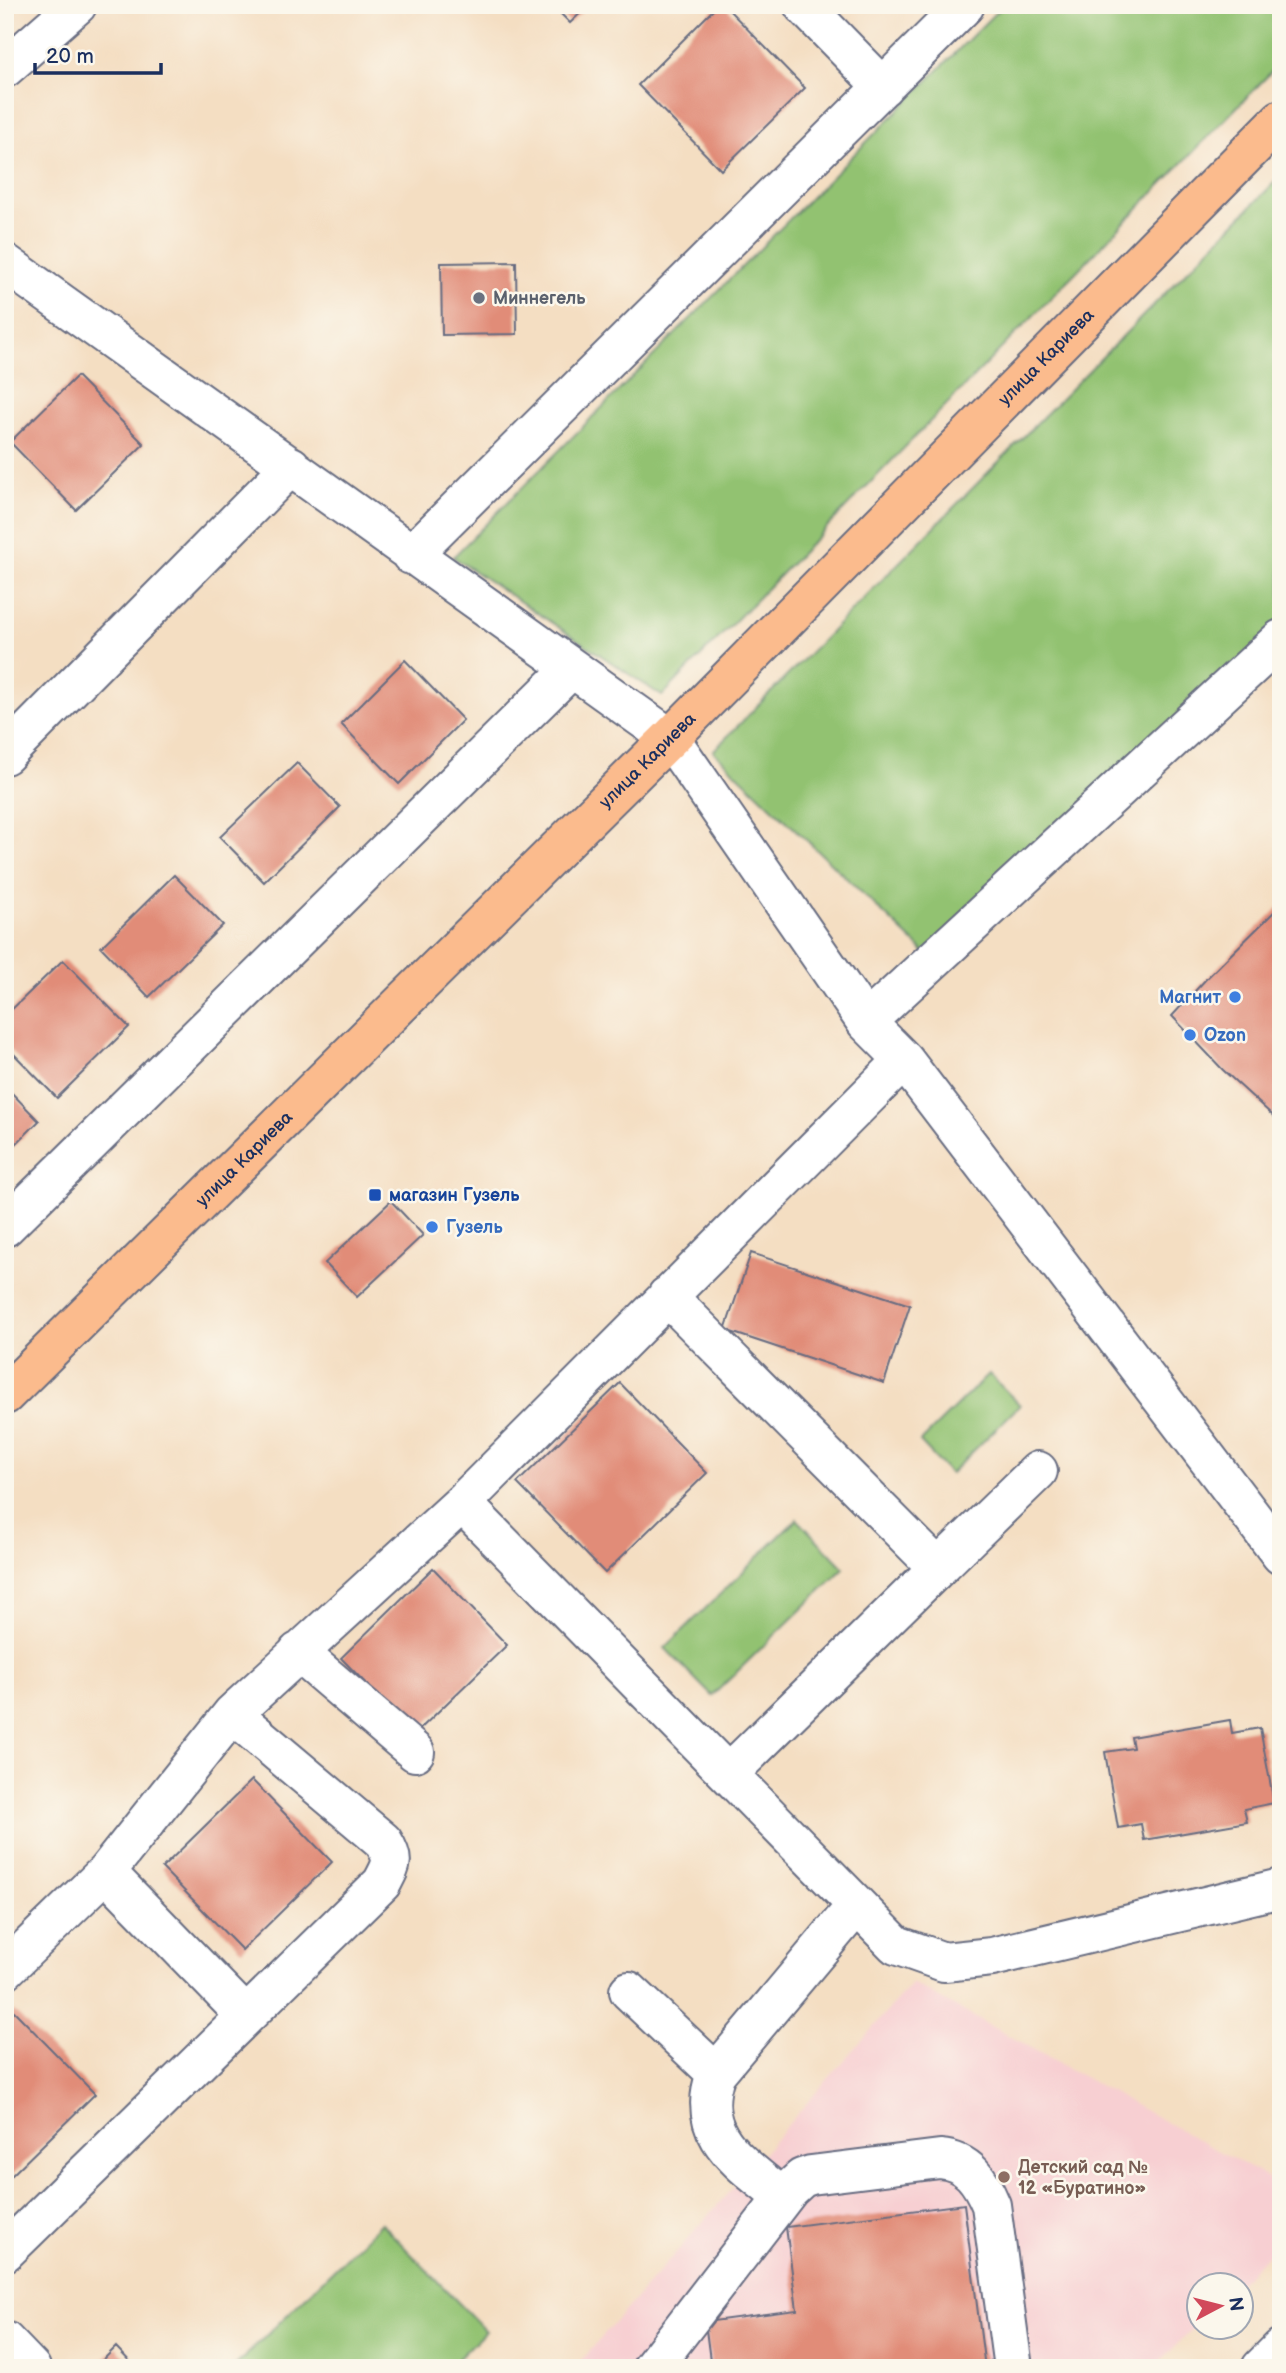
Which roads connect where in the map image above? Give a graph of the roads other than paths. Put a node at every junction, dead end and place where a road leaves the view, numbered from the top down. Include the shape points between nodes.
1 (76, 5) edge
2 (803, 5) edge
3 (965, 5) edge
4 (5, 68) edge
5 (883, 87) junction
6 (1281, 119) edge
7 (5, 263) edge
8 (291, 466) junction
9 (411, 555) junction
10 (1281, 639) edge
11 (572, 669) junction
12 (670, 738) junction
13 (5, 755) edge
14 (866, 1022) junction
15 (904, 1060) junction
16 (5, 1227) edge
17 (667, 1296) junction
18 (5, 1395) edge
19 (1038, 1471) dead end
20 (462, 1503) junction
21 (1281, 1555) edge
22 (939, 1568) junction
23 (298, 1652) junction
24 (232, 1714) junction
25 (415, 1752) dead end
26 (728, 1774) junction
27 (106, 1872) junction
28 (1281, 1888) edge
29 (856, 1906) junction
30 (5, 1970) edge
31 (628, 1992) dead end
32 (246, 2016) junction
33 (716, 2073) junction
34 (783, 2198) junction
35 (5, 2252) edge
36 (5, 2341) edge
37 (1281, 2348) edge
38 (31, 2368) edge
39 (652, 2368) edge
40 (1013, 2368) edge
41 (1261, 2368) edge

1 - 4 street
2 - 5 street
3 - 5 street
5 - 9 street
6 - 12 main road, улица Кариева
7 - 8 street
8 - 9 street
8 - 13 street
9 - 11 street
10 - 14 street
11 - 12 street
11 - 16 street
12 - 14 street
12 - 18 main road, улица Кариева
14 - 15 street
15 - 17 street
15 - 21 street
17 - 20 street
17 - 22 street
19 - 22 street
20 - 23 street
20 - 26 street
22 - 26 street
23 - 24 street
23 - 25 street
24 - 27 street
24 - 32 street via 383,1841 392,1865 382,1883
26 - 29 street
27 - 30 street
27 - 32 street
28 - 29 street via 992,1957 944,1962 896,1945
29 - 33 street
31 - 33 street
32 - 35 street
33 - 34 street via 709,2100 719,2139
34 - 39 street
34 - 40 street via 811,2175 940,2159 969,2169 994,2218
36 - 38 street
37 - 41 street

